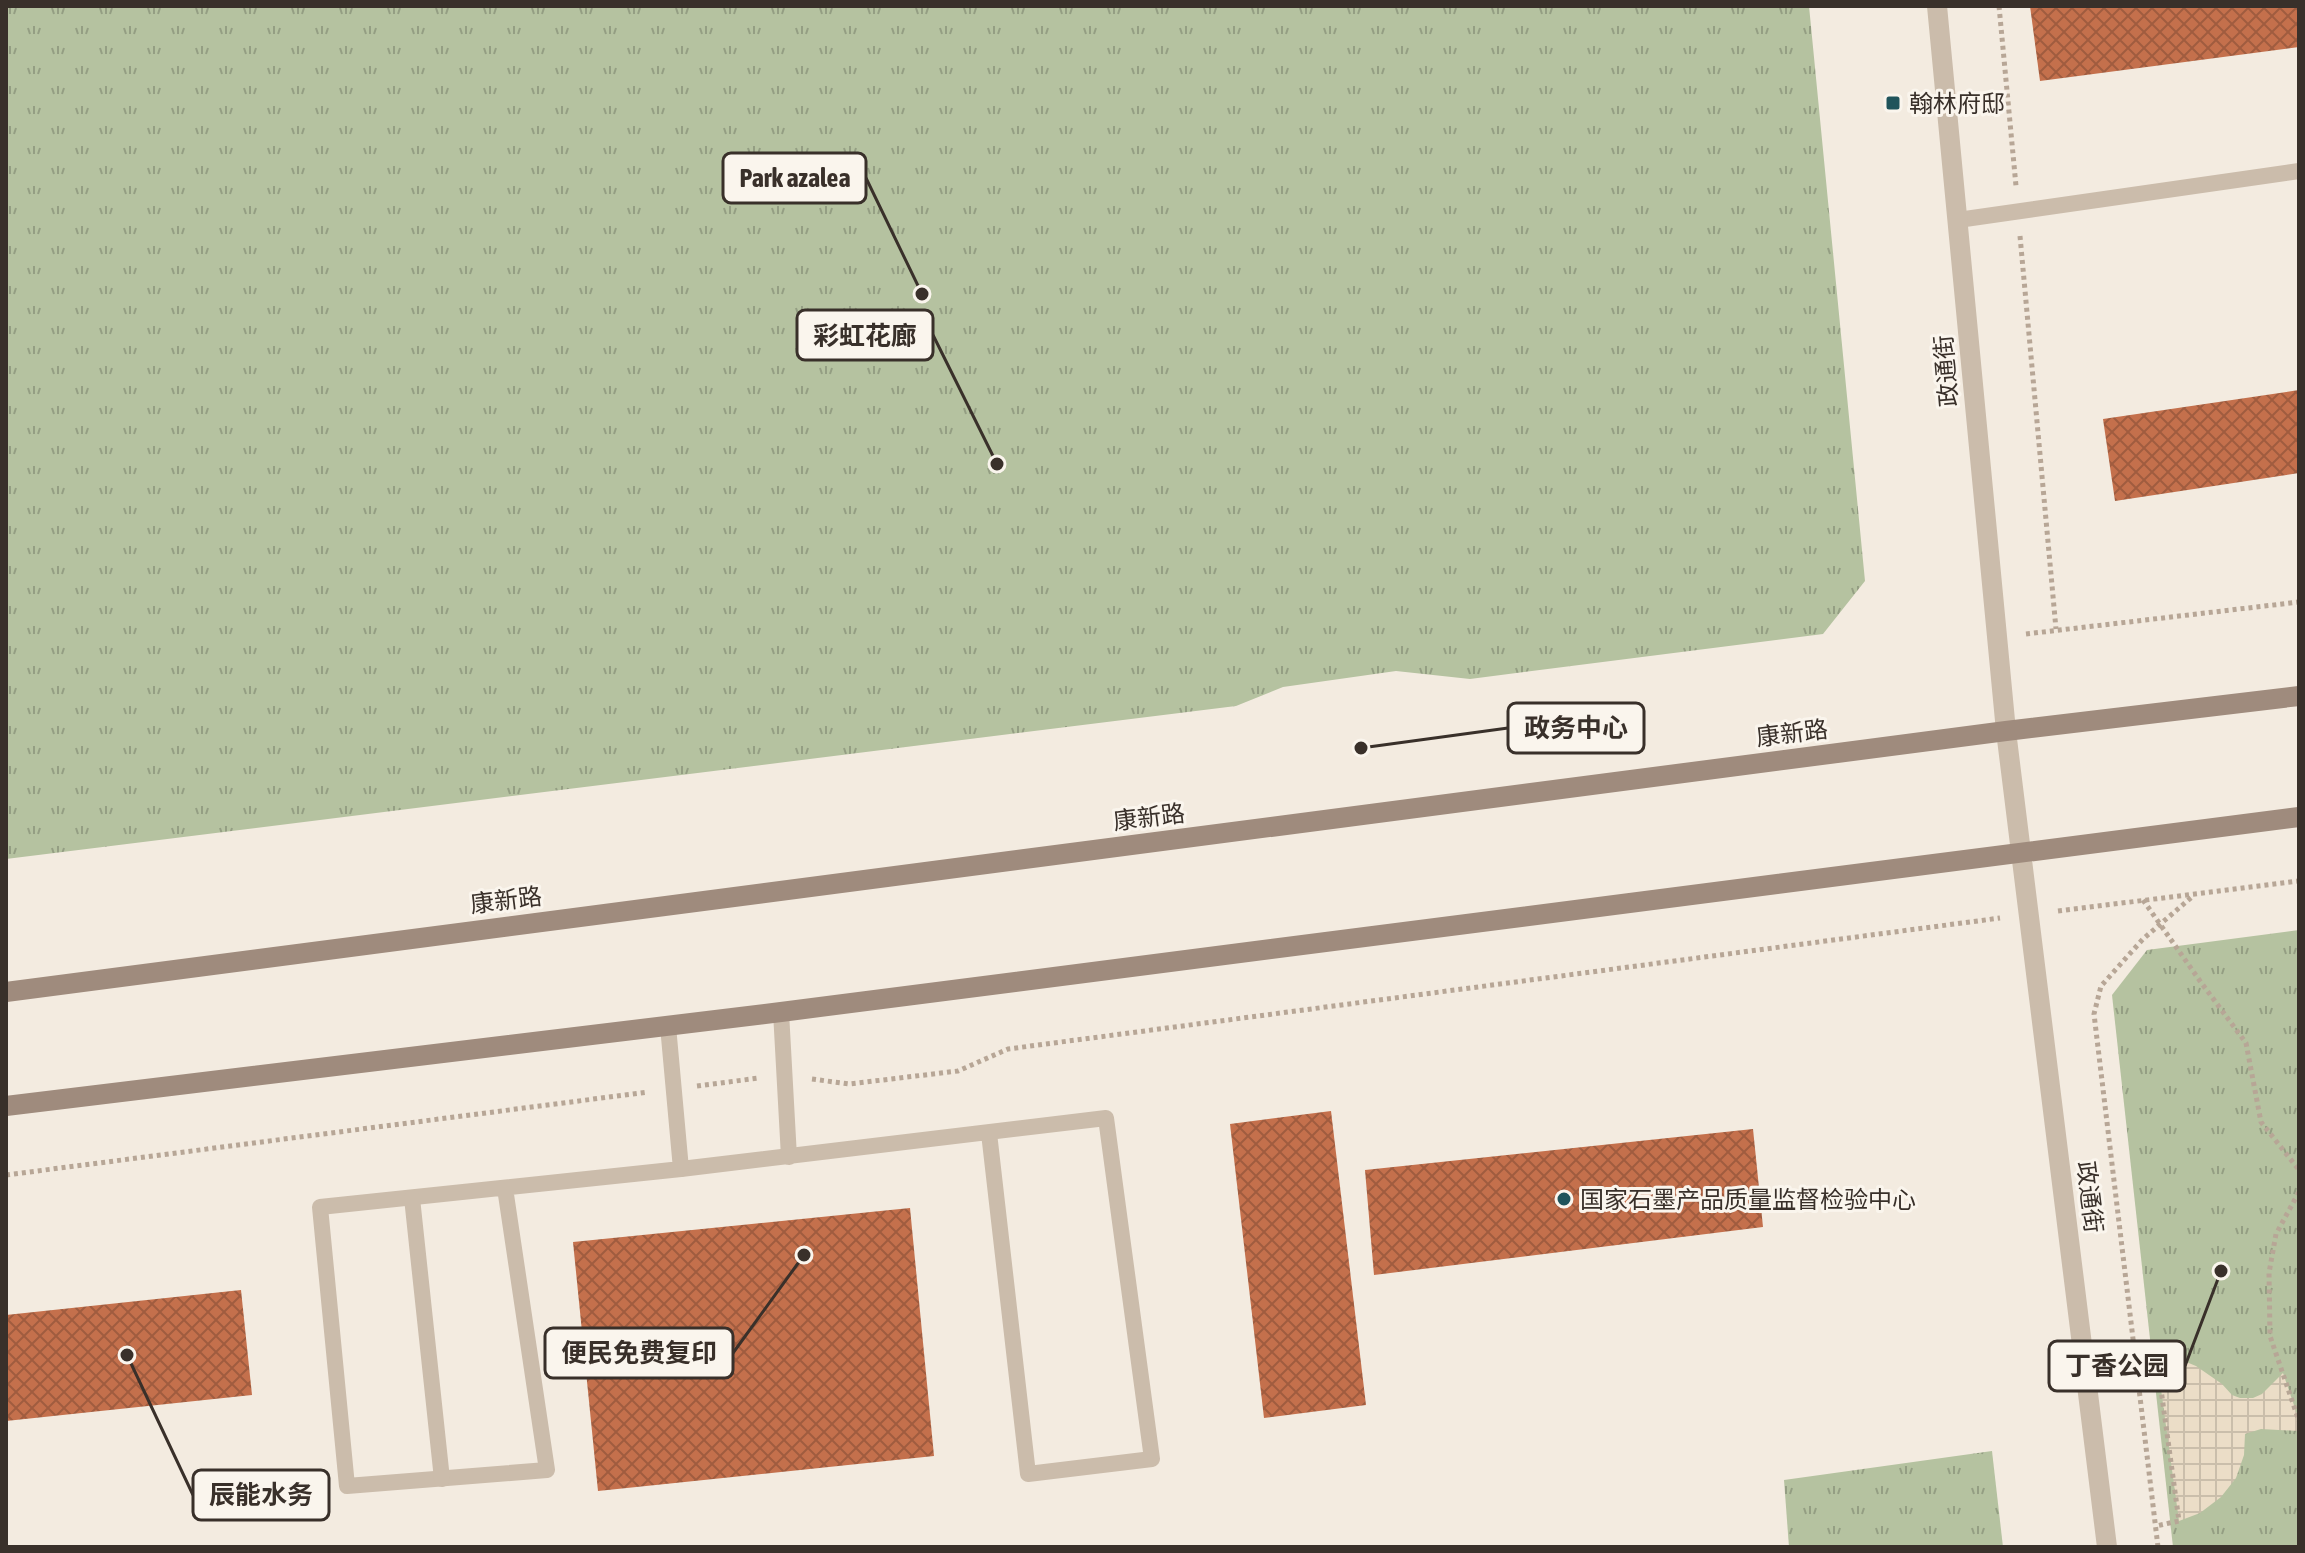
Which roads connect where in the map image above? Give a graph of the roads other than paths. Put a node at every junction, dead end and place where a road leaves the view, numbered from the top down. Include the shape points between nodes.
1 (1937, 6) edge
2 (2299, 171) edge
3 (1958, 220) junction
4 (2299, 696) edge
5 (2006, 731) junction
6 (2299, 817) edge
7 (2021, 853) junction
8 (6, 992) edge
9 (781, 1012) junction
10 (668, 1026) junction
11 (6, 1106) edge
12 (989, 1133) junction
13 (789, 1157) junction
14 (681, 1169) junction
15 (505, 1188) junction
16 (412, 1198) junction
17 (442, 1479) junction
18 (2107, 1547) edge

1 - 3 street, 政通街
2 - 3 lane
3 - 5 street, 政通街
4 - 5 main road, 康新路
5 - 7 street, 政通街
5 - 8 main road, 康新路
6 - 7 main road
7 - 9 main road
7 - 18 street, 政通街
9 - 10 main road
9 - 13 lane
10 - 11 main road
10 - 14 lane
12 - 12 lane via 1106,1118 1152,1459 1028,1474
12 - 13 lane
13 - 14 lane
14 - 15 lane
15 - 16 lane
15 - 17 lane via 547,1470
16 - 17 lane
16 - 17 lane via 320,1207 347,1486

